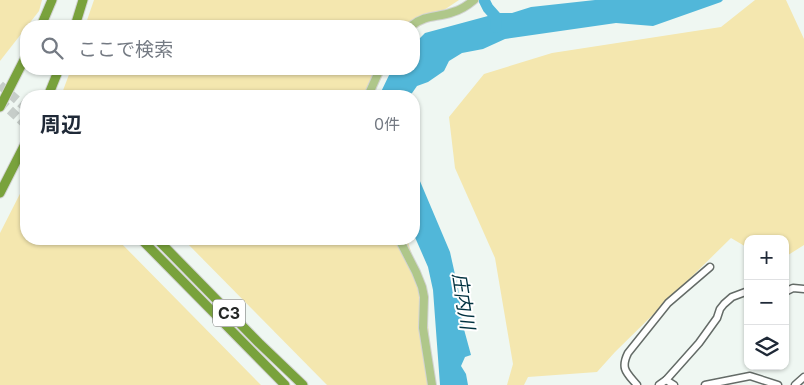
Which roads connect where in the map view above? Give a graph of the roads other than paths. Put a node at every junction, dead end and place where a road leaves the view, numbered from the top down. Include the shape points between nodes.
1 (52, 0) edge
2 (83, 0) edge
3 (469, 2) edge
4 (44, 20) edge
5 (77, 20) edge
6 (419, 20) edge
7 (20, 68) edge
8 (57, 75) edge
9 (377, 75) edge
10 (50, 90) edge
11 (371, 90) edge
12 (0, 107) edge
13 (20, 154) edge
14 (0, 193) edge
15 (147, 245) edge
16 (163, 245) edge
17 (402, 245) edge
18 (710, 267) dead end
19 (804, 289) edge
20 (789, 290) edge
21 (744, 293) edge
22 (804, 377) edge
23 (666, 380) junction
24 (285, 385) edge
25 (303, 385) edge
26 (432, 385) edge
27 (637, 385) edge
28 (659, 385) edge
29 (674, 385) edge
30 (705, 385) edge
31 (778, 385) edge
32 (795, 385) edge

1 - 4 highway
2 - 5 highway
3 - 6 main road via 456,12
7 - 12 highway
8 - 10 highway
9 - 11 main road
13 - 14 highway
15 - 24 highway, C3
16 - 25 highway, C3
17 - 26 main road via 424,297 423,328
18 - 27 street via 668,303 628,353 624,367
19 - 20 street
21 - 23 street via 720,308 717,318 699,343
22 - 32 street
23 - 28 street
23 - 29 street
30 - 31 street via 750,376

